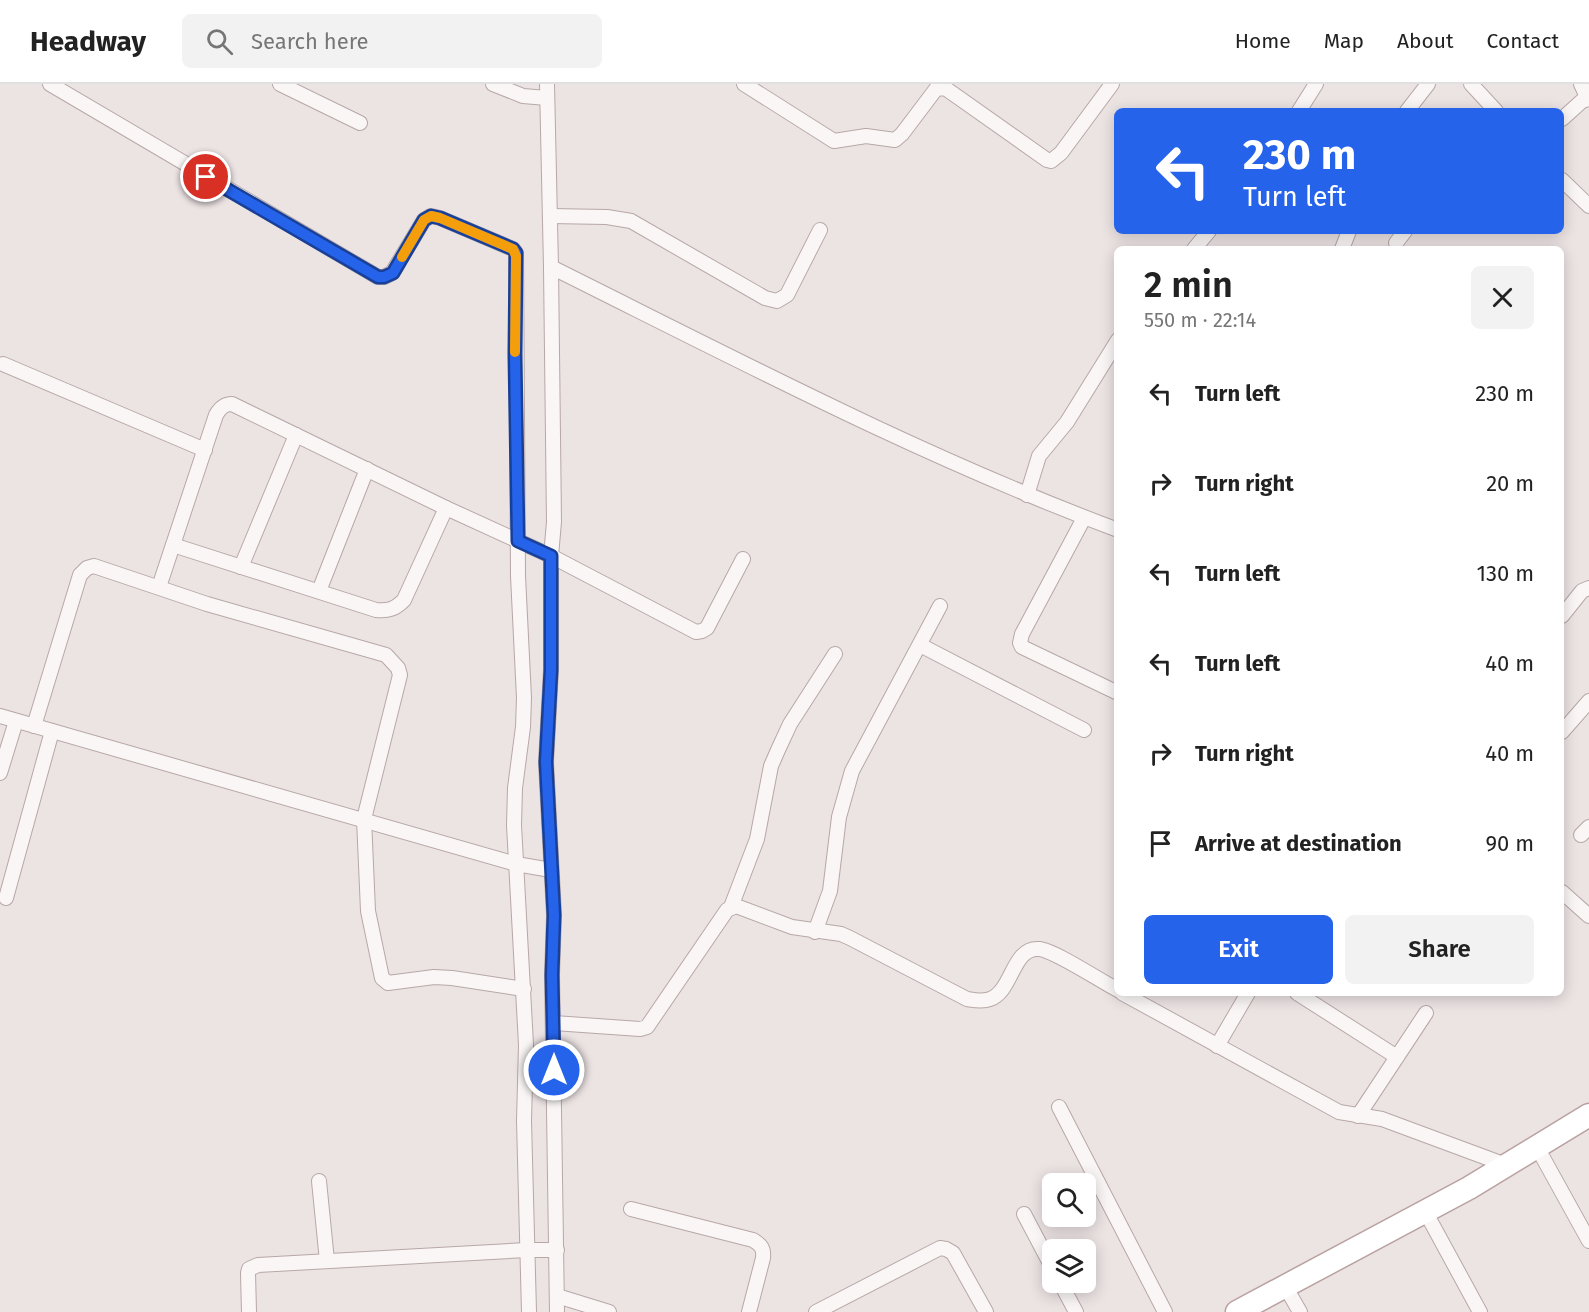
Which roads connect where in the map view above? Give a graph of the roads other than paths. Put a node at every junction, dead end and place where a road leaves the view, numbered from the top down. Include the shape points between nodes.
1 (50, 84) edge
2 (280, 84) edge
3 (492, 84) edge
4 (744, 84) edge
5 (1112, 84) edge
6 (1316, 84) edge
7 (1428, 84) edge
8 (1471, 84) edge
9 (1581, 84) edge
10 (538, 94) edge
11 (1588, 99) edge
12 (1301, 108) edge
13 (1409, 108) edge
14 (1493, 108) edge
15 (1564, 117) edge
16 (360, 123) dead end
17 (1564, 182) edge
18 (1589, 206) edge
19 (550, 216) junction
20 (820, 230) dead end
21 (1206, 234) edge
22 (1403, 234) edge
23 (1396, 243) dead end
24 (1196, 246) edge
25 (551, 267) junction
26 (1114, 346) edge
27 (3, 364) dead end
28 (296, 435) junction
29 (205, 450) junction
30 (367, 469) junction
31 (1027, 495) junction
32 (447, 508) junction
33 (1084, 518) junction
34 (1114, 529) edge
35 (173, 545) junction
36 (528, 546) junction
37 (551, 556) junction
38 (743, 558) dead end
39 (241, 567) junction
40 (159, 587) junction
41 (1589, 588) edge
42 (319, 591) junction
43 (940, 606) dead end
44 (1564, 614) edge
45 (920, 645) junction
46 (834, 654) dead end
47 (1114, 691) edge
48 (1589, 701) edge
49 (0, 716) edge
50 (16, 721) junction
51 (34, 726) junction
52 (1084, 730) dead end
53 (1564, 730) edge
54 (52, 731) junction
55 (0, 773) edge
56 (364, 819) junction
57 (533, 867) junction
58 (1564, 894) edge
59 (6, 898) dead end
60 (731, 907) junction
61 (1589, 916) edge
62 (815, 932) junction
63 (1114, 988) edge
64 (524, 989) junction
65 (1127, 996) edge
66 (1246, 996) edge
67 (1302, 996) edge
68 (1426, 1013) dead end
69 (554, 1023) junction
70 (1217, 1046) junction
71 (1397, 1057) junction
72 (1059, 1107) dead end
73 (1589, 1115) edge
74 (1358, 1116) junction
75 (1537, 1147) junction
76 (1506, 1165) junction
77 (319, 1181) dead end
78 (631, 1209) dead end
79 (1425, 1211) junction
80 (1024, 1214) dead end
81 (1589, 1241) edge
82 (1042, 1248) edge
83 (541, 1250) junction
84 (327, 1261) junction
85 (1285, 1286) junction
86 (1066, 1293) edge
87 (557, 1296) junction
88 (249, 1312) edge
89 (529, 1312) edge
90 (557, 1312) edge
91 (609, 1312) edge
92 (749, 1312) edge
93 (816, 1312) edge
94 (986, 1312) edge
95 (1076, 1312) edge
96 (1165, 1312) edge
97 (1237, 1312) edge
98 (1300, 1312) edge
99 (1480, 1312) edge

1 - 36 street via 378,277 393,273 424,220 431,216 513,249 515,355
2 - 16 street
3 - 10 street
4 - 5 street via 834,141 866,136 895,140 936,89 945,88 1051,161
6 - 12 street
7 - 13 street
8 - 14 street
9 - 11 street
10 - 19 street
11 - 15 street
17 - 18 street
19 - 20 street via 631,221 765,298 777,301 786,295
19 - 25 street
21 - 24 street
22 - 23 street
25 - 31 street via 858,420
25 - 37 street
26 - 31 street via 1067,422 1039,456
27 - 29 street
28 - 29 street via 227,404 216,415
28 - 30 street
28 - 39 street
29 - 35 street
30 - 32 street
30 - 42 street
31 - 33 street
32 - 36 street
32 - 42 street via 404,600 396,609 376,609
33 - 34 street
33 - 47 street via 1020,643
35 - 39 street
35 - 40 street
36 - 37 street
36 - 57 street via 518,576 524,698 515,788
37 - 38 street via 696,632 707,628
37 - 57 street via 546,762
39 - 42 street
40 - 51 street via 100,566 87,568 80,575
40 - 56 street via 387,655 394,661 400,675
41 - 44 street
43 - 45 street
45 - 52 street
45 - 62 street via 852,771 839,817 830,891
46 - 60 street via 790,724 774,758 758,839
48 - 53 street
49 - 50 street
50 - 51 street
50 - 55 street
51 - 54 street
54 - 56 street
54 - 59 street
56 - 57 street
56 - 64 street via 368,911 384,981 452,978
57 - 64 street
57 - 69 street via 554,915
58 - 61 street
60 - 62 street
60 - 69 street via 647,1027
62 - 63 street via 841,934 967,999 981,1001 996,996 1022,956 1039,949
64 - 83 street via 524,1120
65 - 70 street
66 - 70 street
67 - 71 street
68 - 71 street
69 - 83 street
70 - 74 street via 1339,1112
71 - 74 street
72 - 96 street
73 - 75 main road
74 - 76 street via 1382,1119
75 - 76 main road
75 - 81 street
76 - 79 main road
77 - 84 street
78 - 92 street via 761,1244 763,1258
79 - 85 main road
79 - 99 street
80 - 82 street
83 - 84 street
83 - 87 street
83 - 89 street
84 - 88 street via 258,1265 249,1269
85 - 97 main road
85 - 98 street
86 - 95 street
87 - 90 street
87 - 91 street
93 - 94 street via 939,1248 953,1253

